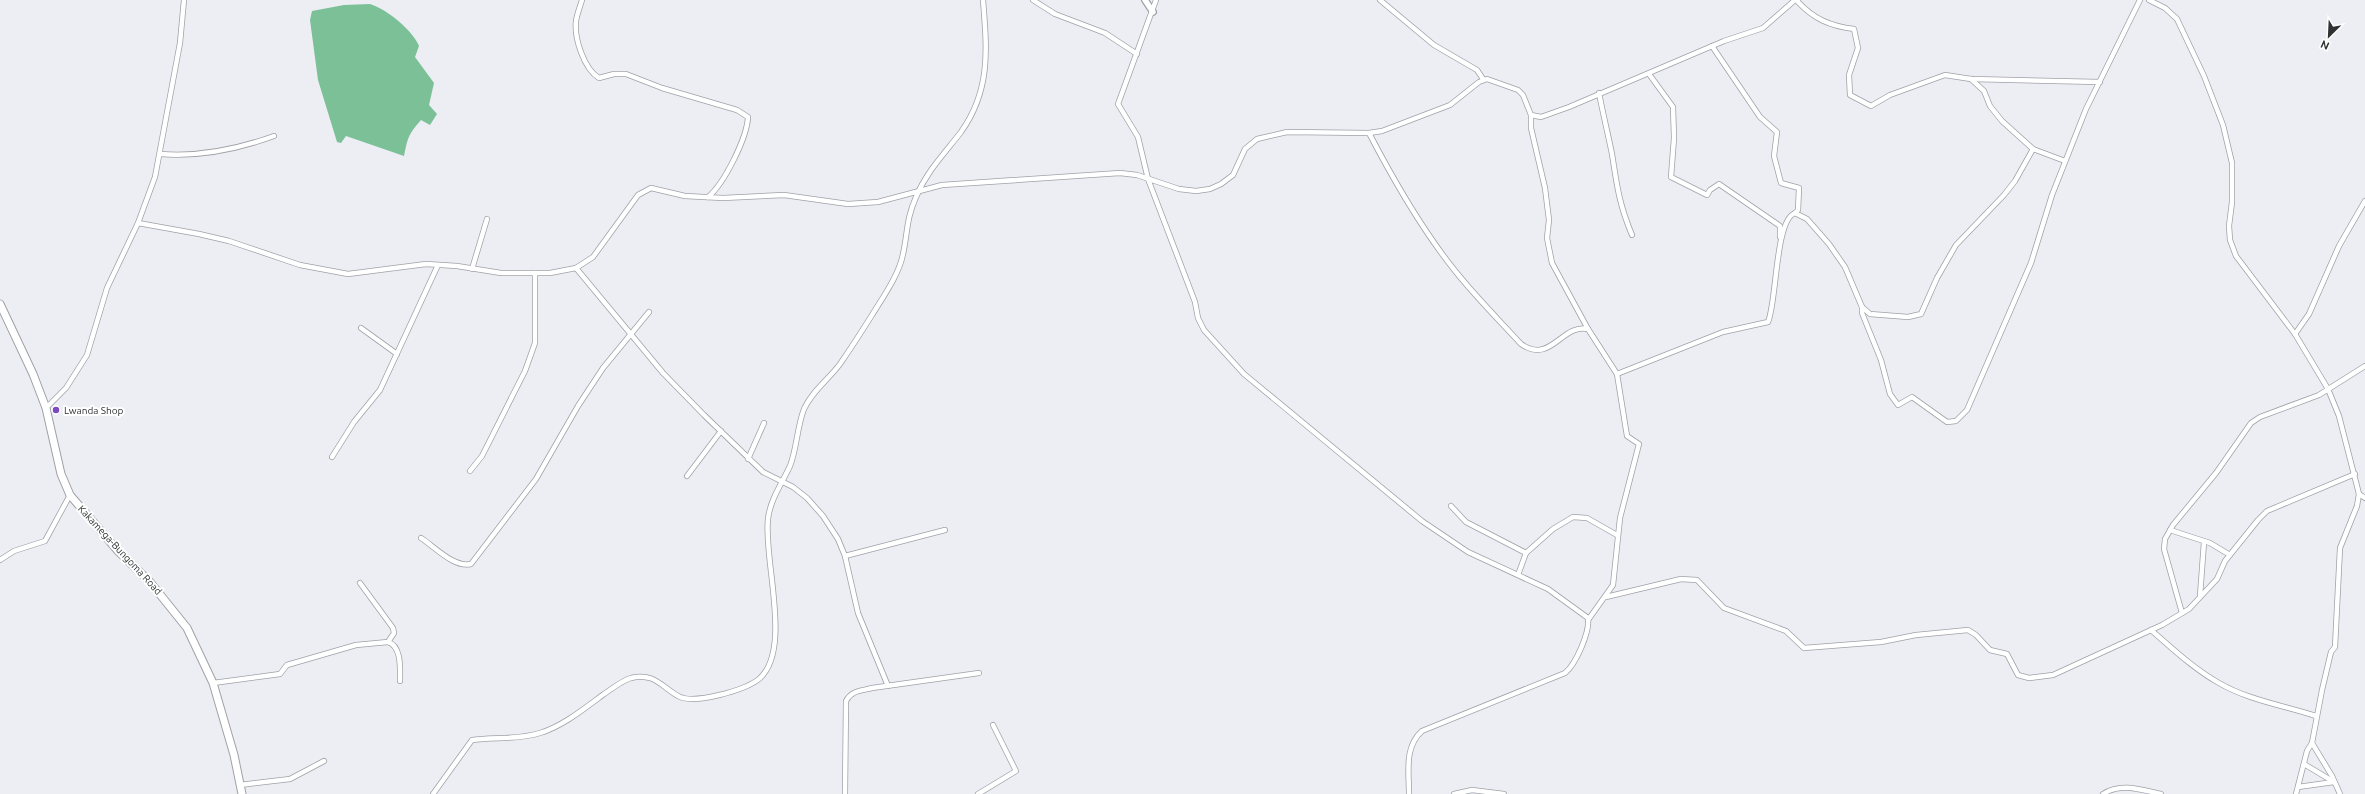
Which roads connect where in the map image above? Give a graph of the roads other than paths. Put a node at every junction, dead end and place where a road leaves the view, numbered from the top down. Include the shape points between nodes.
1 (185, 0) edge
2 (582, 0) edge
3 (983, 0) edge
4 (1033, 0) edge
5 (1145, 0) edge
6 (1156, 0) edge
7 (1380, 0) edge
8 (1795, 0) edge
9 (1798, 0) edge
10 (2140, 0) edge
11 (2149, 0) edge
12 (1153, 12) junction
13 (1712, 46) junction
14 (1136, 54) junction
15 (1649, 74) junction
16 (1483, 79) junction
17 (1971, 79) junction
18 (2100, 82) junction
19 (1599, 93) junction
20 (1531, 115) junction
21 (1368, 133) junction
22 (274, 136) dead end
23 (2033, 148) junction
24 (161, 154) junction
25 (2065, 161) junction
26 (1148, 179) junction
27 (919, 191) junction
28 (708, 197) junction
29 (2365, 201) edge
30 (1795, 213) junction
31 (487, 219) dead end
32 (138, 223) junction
33 (1632, 235) dead end
34 (1781, 239) junction
35 (438, 265) junction
36 (472, 268) junction
37 (576, 268) junction
38 (535, 273) junction
39 (0, 304) edge
40 (1862, 307) junction
41 (649, 312) dead end
42 (361, 328) dead end
43 (1588, 329) junction
44 (630, 333) junction
45 (2295, 334) junction
46 (397, 354) junction
47 (2365, 366) edge
48 (1617, 374) junction
49 (2328, 389) junction
50 (46, 408) junction
51 (764, 423) dead end
52 (721, 431) junction
53 (332, 457) dead end
54 (748, 459) junction
55 (470, 471) dead end
56 (2355, 474) junction
57 (687, 476) dead end
58 (782, 481) junction
59 (2359, 494) junction
60 (70, 495) junction
61 (2365, 498) edge
62 (1451, 506) dead end
63 (945, 530) dead end
64 (2170, 530) junction
65 (1617, 535) junction
66 (421, 538) dead end
67 (2204, 542) junction
68 (1526, 553) junction
69 (2230, 555) junction
70 (845, 556) junction
71 (0, 560) edge
72 (1518, 575) junction
73 (360, 583) dead end
74 (1606, 598) junction
75 (2198, 599) junction
76 (2182, 613) junction
77 (1588, 620) junction
78 (2151, 630) junction
79 (388, 642) junction
80 (979, 673) dead end
81 (400, 681) dead end
82 (213, 683) junction
83 (888, 686) junction
84 (2316, 716) junction
85 (993, 725) dead end
86 (2312, 743) junction
87 (324, 761) dead end
88 (2304, 764) junction
89 (2334, 782) junction
90 (240, 785) junction
91 (2298, 787) junction
92 (242, 794) edge
93 (433, 794) edge
94 (845, 794) edge
95 (978, 794) edge
96 (1409, 794) edge
97 (1454, 794) edge
98 (1504, 794) edge
99 (2103, 794) edge
100 (2161, 794) edge
101 (2296, 794) edge
102 (2340, 794) edge

1 - 24 street
2 - 28 street via 576,21 576,33 588,68 593,74 599,78 626,74 662,88 737,110 748,117 722,183
3 - 27 street via 986,66 975,110 940,156
4 - 14 street via 1055,14 1105,33
5 - 12 street
6 - 12 street
7 - 16 street via 1434,45 1477,70
8 - 13 street via 1763,28
9 - 17 street via 1809,14 1832,26 1854,29 1858,48 1849,75 1850,95 1871,106 1890,95 1942,76
10 - 18 street
11 - 45 street via 2177,18 2223,125 2232,162 2229,226 2230,240 2236,256
12 - 14 street
13 - 15 street
13 - 30 street via 1760,117 1777,132 1774,156 1781,183 1799,188 1798,210
14 - 26 street via 1118,104 1138,137
15 - 19 street
15 - 34 street via 1673,107 1671,177 1707,195 1719,184 1780,226
16 - 20 street via 1492,79 1518,90 1523,95
16 - 21 street via 1450,104 1382,131
17 - 18 street
17 - 23 street via 1984,91 1996,116
18 - 25 street
19 - 20 street via 1548,114 1535,117
19 - 33 street via 1615,182
20 - 43 street via 1531,128 1545,188 1549,220 1547,238 1552,263
21 - 26 street via 1287,132 1257,138 1246,149 1233,175 1210,189 1178,189
21 - 43 street via 1437,246 1456,272 1521,344 1527,348 1545,350 1571,333 1582,328
22 - 24 street via 217,151
23 - 25 street
23 - 40 street via 2015,181 2004,195 1956,245 1937,278 1921,314 1908,317 1870,314
24 - 32 street
25 - 40 street via 2032,263 1968,410 1956,421 1947,422 1912,397 1898,405 1890,394
26 - 27 street via 1126,174 1103,173 942,185
26 - 72 street via 1200,323 1244,374 1445,538 1488,563
27 - 28 street via 878,202 848,204 784,195
27 - 58 street via 907,221 903,254 892,280 840,364 815,391 805,408 790,465
28 - 37 street via 685,196 651,188 644,190 593,257
29 - 45 street via 2339,246 2309,314
30 - 34 street via 1788,219
30 - 40 street via 1807,218 1829,244 1845,267
31 - 36 street
32 - 35 street via 229,241 300,265 348,274 396,267
32 - 50 street via 107,288 87,355 66,388
34 - 48 street via 1773,307 1768,322 1722,332
35 - 36 street
35 - 46 street
36 - 38 street via 501,273
37 - 38 street
37 - 44 street
38 - 55 street via 535,343 525,371 482,456
39 - 50 main road, Kakamega-Bungoma Road
41 - 44 street
42 - 46 street
43 - 48 street
44 - 52 street via 663,373
44 - 66 street via 578,406 536,479 471,564 465,566 457,563
45 - 49 street
46 - 53 street via 380,390 354,422
47 - 49 street
48 - 65 street via 1627,436 1638,444
49 - 56 street
49 - 64 street via 2319,395 2260,416 2251,423 2216,473
50 - 60 main road, Kakamega-Bungoma Road via 61,474
51 - 54 street
52 - 54 street
52 - 57 street
54 - 58 street via 763,472
56 - 59 street
56 - 69 street via 2268,511
58 - 70 street via 798,490 815,507 831,528
58 - 93 street via 767,521 774,588 774,649 772,661 758,680 741,689 690,699 679,696 661,682 651,678 631,678 541,733 470,741
59 - 61 street
59 - 84 street via 2357,506 2340,548 2335,647 2331,652
60 - 71 street via 45,541 14,551
60 - 82 main road, Kakamega-Bungoma Road via 170,605 187,628
62 - 68 street via 1466,522
63 - 70 street
64 - 67 street
64 - 76 street via 2165,539 2164,549
65 - 68 street via 1600,523 1576,516 1552,529
65 - 74 street via 1613,585
67 - 69 street
67 - 75 street via 2201,594
68 - 72 street
69 - 75 street via 2217,579
70 - 83 street via 858,613
72 - 77 street via 1568,601 1586,615
73 - 79 street via 393,628 392,639
74 - 77 street
74 - 78 street via 1681,579 1697,580 1724,608 1786,631 1804,648 1881,642 1916,634 1968,630 1990,650 2006,654 2018,675 2029,678 2053,675
75 - 76 street
76 - 78 street
77 - 96 street via 1578,656 1565,673 1422,731 1414,738 1409,753
78 - 84 street via 2194,667 2221,684
79 - 81 street via 395,647 398,656
79 - 82 street via 356,646 287,665 280,674
80 - 83 street
82 - 90 main road, Kakamega-Bungoma Road
83 - 94 street via 854,692 846,701
84 - 86 street
85 - 95 street via 1016,771
86 - 88 street
86 - 89 street
87 - 90 street via 290,779
88 - 89 street
88 - 91 street
89 - 91 street
89 - 102 street
90 - 92 main road, Kakamega-Bungoma Road
91 - 101 street
97 - 98 street via 1472,790
99 - 100 street via 2122,787

